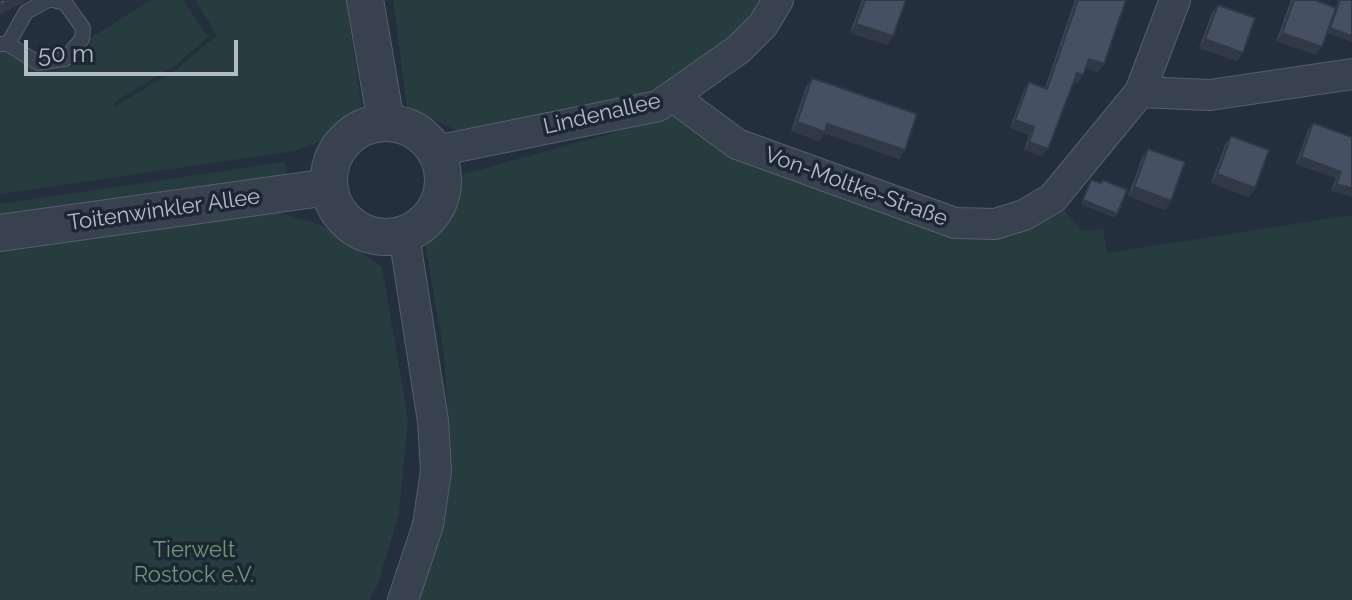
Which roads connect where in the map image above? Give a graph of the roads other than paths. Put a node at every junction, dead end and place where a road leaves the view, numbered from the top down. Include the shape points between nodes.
1 (51, 0) edge
2 (365, 0) edge
3 (778, 0) edge
4 (1175, 0) edge
5 (4, 44) edge
6 (1352, 74) edge
7 (1140, 92) junction
8 (681, 94) junction
9 (386, 122) junction
10 (436, 151) junction
11 (329, 187) junction
12 (0, 233) edge
13 (404, 235) junction
14 (403, 600) edge

1 - 5 lane via 26,12
1 - 5 lane via 65,3 80,19 82,39 76,49 65,59 38,63
2 - 9 street
3 - 8 street, Lindenallee via 739,49
4 - 7 street, Von-Moltke-Straße
6 - 7 street via 1210,95
7 - 8 street, Von-Moltke-Straße via 1053,198 995,224 955,223 737,144 683,104
8 - 10 street, Lindenallee via 658,106
9 - 10 street via 406,125
9 - 11 street via 348,137 332,160
10 - 13 street via 444,179 437,207
11 - 12 street, Toitenwinkler Allee
11 - 13 street via 342,218 355,229 379,237
13 - 14 street via 436,471 428,525

